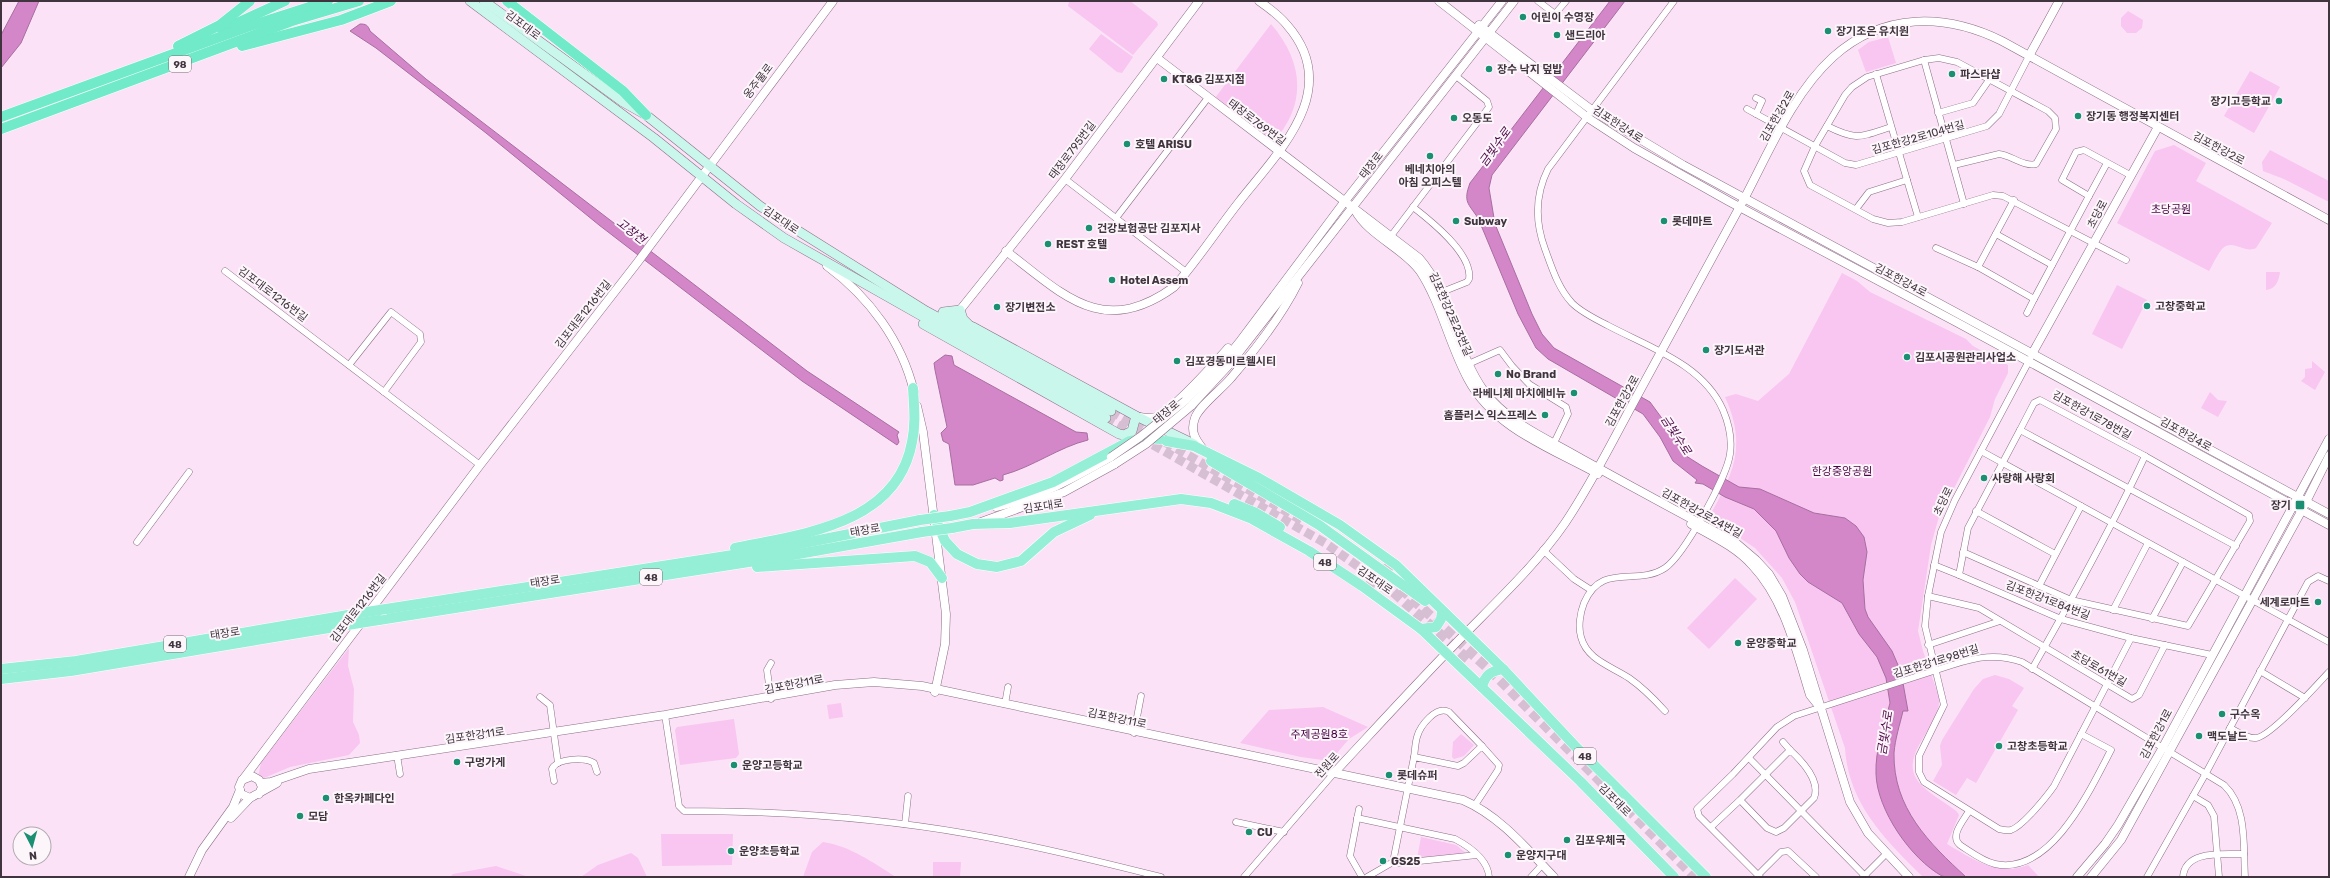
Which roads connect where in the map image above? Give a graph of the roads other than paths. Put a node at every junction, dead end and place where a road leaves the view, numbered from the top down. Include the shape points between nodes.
1 (250, 1) edge
2 (285, 1) edge
3 (328, 1) edge
4 (359, 1) edge
5 (391, 1) edge
6 (470, 1) edge
7 (484, 1) edge
8 (498, 1) edge
9 (507, 1) edge
10 (833, 1) edge
11 (1199, 1) edge
12 (1259, 1) edge
13 (1438, 1) edge
14 (1446, 1) edge
15 (1502, 1) edge
16 (1514, 1) edge
17 (1538, 1) edge
18 (1566, 1) edge
19 (1674, 1) edge
20 (2059, 1) edge
21 (1480, 29) junction
22 (1488, 35) junction
23 (172, 54) junction
24 (2029, 56) junction
25 (1157, 58) junction
26 (1924, 60) junction
27 (179, 65) junction
28 (129, 70) junction
29 (1876, 74) junction
30 (1456, 76) junction
31 (1989, 80) junction
32 (623, 91) junction
33 (2010, 91) junction
34 (1756, 98) dead end
35 (1207, 99) junction
36 (1747, 109) dead end
37 (1938, 113) junction
38 (1756, 114) junction
39 (646, 115) junction
40 (1590, 115) junction
41 (1, 117) edge
42 (1827, 126) junction
43 (1891, 127) junction
44 (1782, 128) junction
45 (2159, 128) junction
46 (1, 129) edge
47 (1945, 138) junction
48 (1815, 146) junction
49 (1279, 151) junction
50 (1899, 152) junction
51 (2107, 163) junction
52 (709, 165) junction
53 (1954, 165) junction
54 (701, 175) junction
55 (2130, 175) junction
56 (1065, 179) junction
57 (1907, 180) junction
58 (2089, 196) junction
59 (1744, 198) junction
60 (2014, 200) junction
61 (1345, 201) junction
62 (1964, 204) junction
63 (1413, 207) junction
64 (1739, 207) junction
65 (1353, 208) junction
66 (1856, 210) junction
67 (1918, 217) junction
68 (1116, 218) junction
69 (2329, 220) edge
70 (2071, 230) junction
71 (1996, 234) junction
72 (1391, 236) junction
73 (2095, 243) junction
74 (1936, 248) dead end
75 (1006, 251) junction
76 (812, 255) junction
77 (2126, 260) dead end
78 (2052, 265) junction
79 (1302, 267) junction
80 (1978, 267) junction
81 (225, 271) dead end
82 (1186, 272) junction
83 (837, 274) junction
84 (876, 279) junction
85 (1436, 295) junction
86 (2034, 299) junction
87 (960, 310) junction
88 (942, 312) junction
89 (2026, 313) dead end
90 (969, 326) junction
91 (1661, 353) junction
92 (2030, 357) junction
93 (349, 364) junction
94 (1465, 365) junction
95 (913, 388) junction
96 (384, 392) junction
97 (1136, 416) junction
98 (2020, 430) junction
99 (2329, 439) edge
100 (1166, 441) junction
101 (1554, 443) junction
102 (1204, 450) junction
103 (1981, 451) junction
104 (2145, 456) junction
105 (2329, 456) edge
106 (1113, 461) junction
107 (2002, 462) junction
108 (1218, 464) junction
109 (480, 465) junction
110 (1596, 470) junction
111 (189, 472) dead end
112 (2129, 489) junction
113 (2298, 496) junction
114 (1187, 499) junction
115 (2305, 501) junction
116 (2293, 505) junction
117 (2081, 506) junction
118 (1107, 508) junction
119 (2302, 510) junction
120 (1976, 511) junction
121 (970, 512) junction
122 (2329, 514) edge
123 (934, 515) junction
124 (2113, 523) junction
125 (973, 524) junction
126 (1697, 525) junction
127 (2329, 525) edge
128 (137, 542) dead end
129 (2148, 543) junction
130 (2236, 546) junction
131 (1543, 550) junction
132 (1963, 552) junction
133 (2055, 554) junction
134 (686, 561) junction
135 (2183, 562) junction
136 (1384, 564) tunnel mouth
137 (1934, 565) junction
138 (703, 569) junction
139 (1959, 575) junction
140 (942, 578) junction
141 (2216, 580) junction
142 (2329, 581) edge
143 (1366, 582) tunnel mouth
144 (2039, 586) junction
145 (1591, 590) junction
146 (2245, 595) junction
147 (1928, 596) junction
148 (2253, 599) junction
149 (2071, 600) junction
150 (2113, 610) junction
151 (1442, 612) junction
152 (2061, 619) junction
153 (2152, 619) junction
154 (2288, 619) junction
155 (2000, 621) junction
156 (1422, 629) junction
157 (1466, 633) junction
158 (2131, 638) junction
159 (2329, 642) edge
160 (1928, 645) junction
161 (2165, 645) junction
162 (2044, 647) junction
163 (1447, 654) junction
164 (2212, 654) junction
165 (771, 663) dead end
166 (1, 669) edge
167 (1503, 669) junction
168 (2032, 669) junction
169 (1936, 671) junction
170 (2260, 671) junction
171 (2329, 672) edge
172 (1, 679) edge
173 (2107, 684) junction
174 (1008, 687) dead end
175 (1482, 687) junction
176 (936, 690) junction
177 (540, 696) dead end
178 (1141, 696) dead end
179 (771, 698) junction
180 (2305, 698) junction
181 (1005, 704) junction
182 (1820, 707) junction
183 (2095, 707) junction
184 (1665, 711) dead end
185 (665, 716) junction
186 (2230, 728) junction
187 (1134, 732) junction
188 (554, 733) junction
189 (2081, 734) junction
190 (1783, 742) dead end
191 (1482, 746) junction
192 (1790, 750) junction
193 (2165, 750) junction
194 (397, 756) junction
195 (1414, 757) junction
196 (1749, 758) junction
197 (558, 763) junction
198 (254, 765) junction
199 (597, 772) dead end
200 (1334, 773) junction
201 (2206, 773) junction
202 (400, 774) dead end
203 (1765, 775) junction
204 (244, 778) junction
205 (258, 780) junction
206 (554, 781) dead end
207 (1409, 788) junction
208 (240, 790) junction
209 (260, 794) junction
210 (908, 796) dead end
211 (2194, 796) junction
212 (250, 798) junction
213 (1740, 800) junction
214 (1475, 805) junction
215 (1359, 809) dead end
216 (1800, 811) junction
217 (1969, 811) junction
218 (1357, 818) junction
219 (1236, 822) dead end
220 (905, 824) junction
221 (1401, 827) junction
222 (1711, 827) junction
223 (1284, 832) junction
224 (1886, 854) junction
225 (2244, 854) junction
226 (1476, 855) junction
227 (2218, 855) junction
228 (1393, 862) junction
229 (1542, 865) junction
230 (1759, 876) edge
231 (1864, 876) edge
232 (189, 877) edge
233 (194, 877) edge
234 (1161, 877) edge
235 (1244, 877) edge
236 (1362, 877) edge
237 (1367, 877) edge
238 (1490, 877) edge
239 (1531, 877) edge
240 (1554, 877) edge
241 (1674, 877) edge
242 (1706, 877) edge
243 (1816, 877) edge
244 (1909, 877) edge
245 (2077, 877) edge
246 (2091, 877) edge
247 (2147, 877) edge
248 (2183, 877) edge
249 (2219, 877) edge
250 (2245, 877) edge

1 - 28 highway via 220,25
2 - 23 highway
3 - 23 highway, 98 via 291,11
4 - 27 highway, 98 via 286,24
5 - 27 highway via 341,20
6 - 54 main road, 김포대로
7 - 39 main road, 김포대로 via 623,102
8 - 32 highway
9 - 32 highway
10 - 52 street, 옹주물로
11 - 25 street, 태장로795번길
12 - 49 street via 1290,28 1303,51 1308,75 1308,99 1304,111
13 - 21 street
14 - 21 street
15 - 21 street, 태장로
16 - 22 street, 태장로
17 - 18 street via 1555,14
19 - 40 street
20 - 24 street
21 - 22 street, 김포한강4로
21 - 61 street, 태장로
22 - 30 street, 태장로
22 - 40 street, 김포한강4로
23 - 28 highway, 98
24 - 33 street, 김포한강2로104번길
24 - 44 street, 김포한강2로 via 1982,31 1956,23 1927,21 1890,26 1862,37 1834,56 1807,87
24 - 45 street, 김포한강2로
25 - 35 street, 태장로769번길
25 - 56 street, 태장로795번길
26 - 29 street
26 - 31 street via 1948,59
26 - 37 street
27 - 46 highway, 98
28 - 41 highway, 98
29 - 42 street via 1852,87
29 - 43 street
30 - 63 street via 1487,101 1489,107
30 - 65 street, 태장로
31 - 33 street
31 - 37 street via 1974,103
32 - 39 highway
33 - 47 street, 김포한강2로104번길 via 1999,114 1987,126
33 - 53 street via 2048,111 2055,118 2056,129 2038,161 2030,165 1999,154
34 - 38 street via 1762,101
35 - 49 street, 태장로769번길
35 - 68 street
36 - 38 street, 김포한강2로104번길
37 - 47 street
38 - 44 street, 김포한강2로104번길
39 - 52 main road, 김포대로
40 - 59 street, 김포한강4로
40 - 64 street, 김포한강4로 via 1634,148
40 - 91 street via 1544,177 1538,205 1541,236 1559,284 1573,304
42 - 43 street via 1848,136 1858,137
42 - 48 street
43 - 50 street
44 - 48 street, 김포한강2로104번길
44 - 59 street, 김포한강2로
45 - 55 street, 초당로
45 - 69 street, 김포한강2로
45 - 73 street, 초당로
47 - 50 street, 김포한강2로104번길
47 - 53 street
48 - 50 street, 김포한강2로104번길 via 1851,165
48 - 66 street via 1804,171 1807,181
49 - 61 street, 태장로769번길
49 - 82 street
50 - 57 street
51 - 55 street
51 - 58 street
51 - 58 street via 2079,149 2065,170 2062,180
52 - 54 street, 옹주물로
52 - 84 main road, 김포대로 via 760,206
53 - 62 street
54 - 76 main road, 김포대로 via 736,204
54 - 109 street, 김포대로1216번길 via 652,244
55 - 73 street, 초당로
56 - 68 street
56 - 75 street, 태장로795번길
57 - 66 street via 1869,192
57 - 67 street
58 - 70 street
59 - 64 street, 김포한강2로
59 - 92 street, 김포한강4로
60 - 62 street via 1998,195
60 - 70 street
60 - 71 street
61 - 65 street, 태장로769번길
61 - 79 street, 태장로
62 - 67 street
63 - 72 street
63 - 85 street via 1452,243 1469,272 1467,282
64 - 91 street, 김포한강2로
64 - 92 street, 김포한강4로
65 - 72 street, 김포한강2로23번길
65 - 79 street, 태장로
65 - 85 street, 김포한강2로23번길 via 1361,221 1414,264
66 - 67 street via 1888,223
68 - 82 street
70 - 73 street
70 - 78 street
71 - 78 street
71 - 80 street
72 - 85 street, 김포한강2로23번길 via 1424,264
73 - 77 street
73 - 92 street, 초당로
74 - 80 street
75 - 82 street via 1072,300 1095,309 1126,310 1149,302 1174,287
75 - 87 street, 태장로795번길
76 - 83 street
76 - 84 main road, 김포대로 via 926,319 1109,415 926,311
78 - 86 street
79 - 97 street via 1276,287 1223,354 1196,382 1158,416
79 - 102 street via 1289,300 1242,365 1197,414 1193,433
79 - 106 street, 태장로, bridge via 1188,404 1140,437
80 - 86 street
81 - 93 street, 김포대로1216번길
83 - 95 street via 884,323
83 - 97 main road via 1119,434 1124,435 1132,431
84 - 88 main road, 김포대로
85 - 94 street, 김포한강2로23번길
86 - 89 street
87 - 88 main road
87 - 90 main road
88 - 90 main road, 김포대로
90 - 97 main road, 김포대로
91 - 110 street, 김포한강2로
91 - 126 street via 1704,380 1719,402 1728,423 1730,455 1725,471
92 - 103 street, 초당로
92 - 113 street, 김포한강4로
92 - 116 street, 김포한강4로
93 - 96 street, 김포대로1216번길
93 - 96 street via 391,312 420,334 421,342
94 - 101 street, 김포한강2로23번길 via 1484,391 1505,413
94 - 101 street via 1500,350 1529,384 1566,407 1568,414
94 - 110 street, 김포한강2로23번길 via 1479,396 1506,423
95 - 123 street via 923,432
95 - 134 main road via 914,424 907,459 887,492 872,507 846,520 812,531
96 - 109 street, 김포대로1216번길
97 - 102 main road, 김포대로
98 - 104 street, 김포한강1로78번길 via 2034,403 2040,400
98 - 107 street, 김포한강1로78번길
98 - 112 street
99 - 113 street, 김포한강1로
100 - 102 main road via 1181,442
100 - 108 main road, 48
100 - 121 main road, 48 via 1143,438 1130,441 1052,482
101 - 110 street, 김포한강2로23번길
102 - 151 main road, 김포대로 via 1259,478 1340,525 1396,565
103 - 107 street
103 - 137 street, 초당로 via 1947,516
104 - 112 street
104 - 130 street, 김포한강1로78번길 via 2247,513 2250,522
105 - 115 street, 김포한강1로
106 - 121 street, 태장로 via 1028,498
106 - 125 street, 태장로 via 1064,492
107 - 117 street
107 - 120 street, 김포한강1로78번길
108 - 136 main road, 48 via 1331,526
108 - 151 main road via 1319,525
109 - 198 street, 김포대로1216번길
110 - 126 street, 김포한강2로24번길
110 - 131 street, 김포한강2로 via 1566,522
111 - 128 street
112 - 124 street
112 - 130 street
113 - 115 street, 김포한강4로
113 - 116 street, 김포한강1로
114 - 118 main road, 김포대로 / 48
114 - 143 main road via 1210,497 1256,513 1315,547
114 - 156 main road, 김포대로 / 48 via 1228,508 1279,533 1362,586
115 - 119 street, 김포한강1로
115 - 122 street, 김포한강4로
116 - 119 street, 김포한강4로
116 - 146 street, 김포한강1로
117 - 124 street
117 - 133 street
118 - 123 main road via 1065,525 1021,561 996,567 976,564 957,554 945,541
118 - 125 main road, 김포대로 / 48 via 1010,524
119 - 127 street, 김포한강4로
119 - 148 street, 김포한강1로
120 - 132 street, 김포한강1로78번길 via 1968,528
120 - 133 street
121 - 134 main road, 태장로 / 48, bridge via 784,547
123 - 140 street
124 - 129 street
124 - 149 street
125 - 138 main road, 태장로 / 48, bridge
126 - 145 street via 1673,562 1662,570 1606,578
126 - 182 street, 김포한강2로24번길 via 1741,547 1769,574 1793,620
129 - 135 street
129 - 150 street
130 - 141 street, 김포한강1로78번길
131 - 145 street via 1574,579
131 - 157 street, 김포한강2로
132 - 139 street, 김포한강1로78번길
132 - 144 street, 김포한강1로78번길
133 - 144 street
134 - 166 main road, 태장로 / 48, bridge via 76,661
135 - 141 street
135 - 153 street
137 - 139 street
137 - 147 street, 초당로
138 - 140 main road via 782,566 902,555 924,558
138 - 172 main road, 태장로 / 48, bridge via 71,671
139 - 152 street, 김포한강1로84번길
140 - 176 street via 946,628
141 - 146 street
141 - 153 street, 김포한강1로78번길 via 2188,626
142 - 154 street via 2318,576 2310,580
144 - 149 street, 김포한강1로78번길
145 - 184 street via 1582,608 1581,638 1598,661 1636,683
146 - 148 street
146 - 164 street, 김포한강1로
147 - 155 street, 초당로61번길 via 1972,605
147 - 160 street, 초당로 via 1925,626
148 - 154 street
148 - 193 street, 김포한강1로
149 - 150 street, 김포한강1로78번길
149 - 152 street
150 - 153 street, 김포한강1로78번길
151 - 156 main road via 1442,619 1436,627
151 - 157 main road, 김포대로 / 48
152 - 158 street, 김포한강1로84번길
152 - 162 street
154 - 159 street
154 - 170 street
155 - 160 street
155 - 162 street, 초당로61번길
156 - 163 main road, 김포대로 / 48
157 - 163 street, 김포한강2로
157 - 167 main road, 김포대로 / 48
158 - 161 street, 김포한강1로84번길
158 - 173 street
160 - 169 street, 초당로
161 - 164 street, 김포한강1로84번길
161 - 173 street, 초당로61번길 via 2136,698 2132,699
162 - 168 street
162 - 173 street, 초당로61번길
163 - 175 main road, 김포대로 / 48
163 - 200 street, 전원로
164 - 193 street, 김포한강1로
165 - 179 street via 767,670
167 - 175 main road via 1489,673
167 - 242 main road, 김포대로 / 48 via 1575,746
168 - 169 street, 김포한강1로98번길 via 2012,658 1989,656 1971,658
168 - 183 street, 김포한강1로98번길
169 - 182 street, 김포한강1로98번길
169 - 217 street, 초당로 via 1944,705 1921,751 1919,772 1928,787
170 - 180 street
170 - 186 street
171 - 180 street
173 - 183 street
174 - 181 street
175 - 241 main road, 김포대로 / 48 via 1580,781
176 - 179 street, 김포한강11로 via 874,682 835,685
176 - 181 street, 김포한강11로
176 - 187 street, 김포한강11로
177 - 188 street via 550,705
178 - 187 street
179 - 185 street, 김포한강11로
180 - 186 street via 2261,737 2250,738
181 - 187 street, 김포한강11로
182 - 196 street via 1781,723
182 - 224 street, 김포한강2로24번길 via 1850,802 1868,833
183 - 189 street
183 - 193 street, 김포한강1로98번길
185 - 188 street, 김포한강11로
185 - 220 street via 679,806 684,811 747,812
186 - 201 street
187 - 200 street, 김포한강11로
188 - 194 street, 김포한강11로
188 - 197 street
189 - 217 street via 2049,794 2013,829 1999,828
189 - 217 street via 2111,750 2069,824 2035,857 2015,864 1995,864 1960,845 1955,836
190 - 192 street
191 - 195 street via 1458,766
191 - 195 street via 1448,712 1437,711 1419,731
191 - 214 street via 1499,765
192 - 203 street
192 - 216 street via 1807,767 1815,791 1814,798
193 - 201 street, 김포한강1로98번길
193 - 245 street, 김포한강1로 via 2112,836
193 - 246 street, 김포한강1로 via 2121,840
194 - 202 street
194 - 205 street, 김포한강11로 via 309,770 271,782
194 - 209 street, 김포한강11로 via 309,772 272,786
195 - 207 street
196 - 203 street
196 - 222 street via 1698,806 1698,813
197 - 199 street via 586,759 594,763
197 - 206 street via 552,769
198 - 204 street, 김포대로1216번길
198 - 205 street
200 - 207 street, 김포한강11로
200 - 223 street, 전원로
201 - 211 street
201 - 225 street, 김포한강1로98번길 via 2224,785 2235,799 2241,815
203 - 213 street
203 - 216 street
204 - 205 street
204 - 208 street via 240,783
205 - 209 street
207 - 214 street, 김포한강11로
207 - 221 street
208 - 212 street via 244,796
208 - 232 street via 233,807 202,850
209 - 212 street
210 - 220 street
211 - 227 street via 2212,810
211 - 247 street
212 - 233 street via 215,839
213 - 216 street via 1773,832 1780,831
213 - 222 street
214 - 229 street, 김포한강11로 via 1495,819
215 - 218 street
216 - 231 street
218 - 221 street
218 - 236 street via 1350,856
219 - 223 street
220 - 234 street via 970,834
221 - 226 street via 1455,839 1467,845
221 - 228 street
222 - 230 street
223 - 235 street, 전원로
224 - 231 street
224 - 244 street, 김포한강2로24번길
225 - 227 street
225 - 250 street, 김포한강1로98번길
226 - 228 street
226 - 238 street via 1487,865
227 - 248 street via 2191,860 2185,868
227 - 249 street
228 - 237 street
229 - 239 street
229 - 240 street, 김포한강11로
230 - 243 street via 1782,852 1788,851

